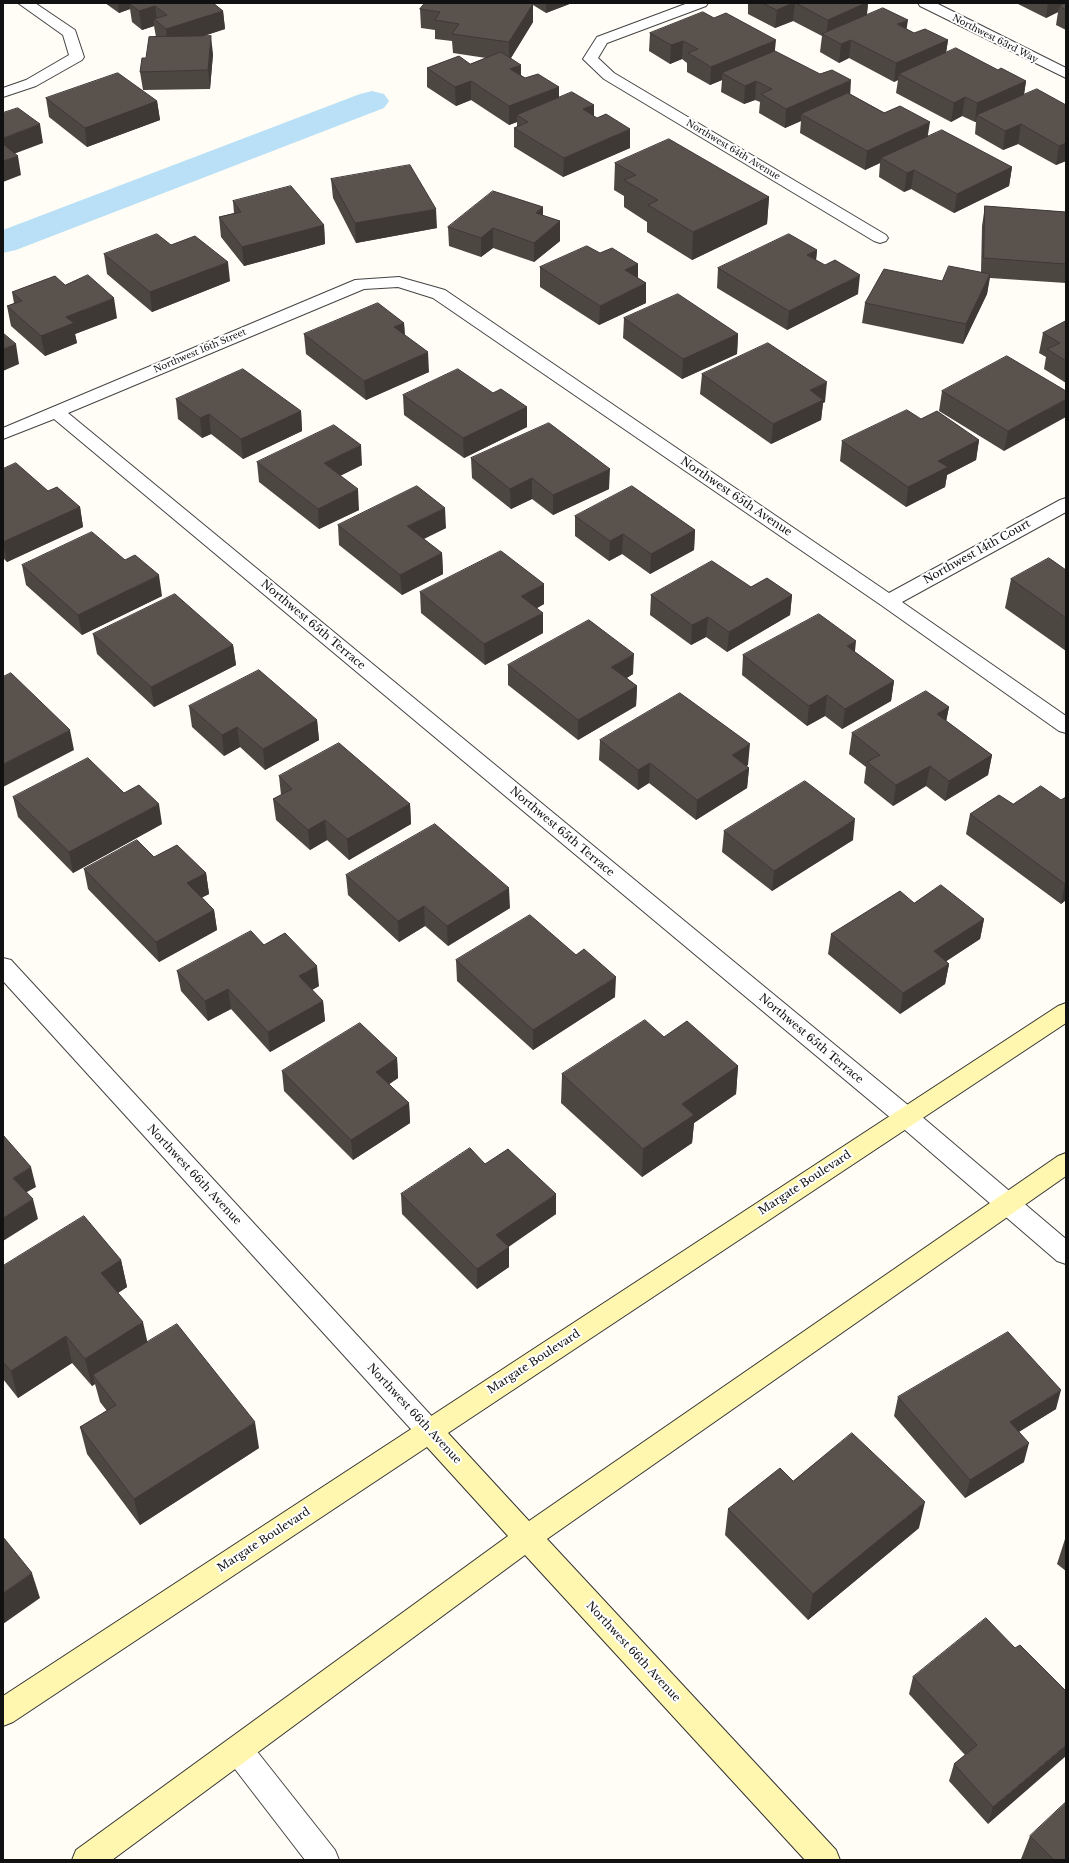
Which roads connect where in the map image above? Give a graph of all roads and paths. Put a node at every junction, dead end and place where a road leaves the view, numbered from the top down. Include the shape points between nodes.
1 (25, 3) edge
2 (701, 3) edge
3 (925, 3) edge
4 (1066, 74) edge
5 (3, 92) edge
6 (880, 238) dead end
7 (399, 282) joint
8 (56, 412) junction
9 (3, 434) edge
10 (1066, 504) edge
11 (888, 601) junction
12 (1066, 726) edge
13 (3, 966) edge
14 (1066, 1012) edge
15 (906, 1117) junction
16 (1066, 1163) edge
17 (1007, 1203) junction
18 (1066, 1254) edge
19 (429, 1431) junction
20 (528, 1537) junction
21 (3, 1712) edge
22 (238, 1750) junction
23 (87, 1860) edge
24 (324, 1860) edge
25 (825, 1860) edge

1 - 5 street via 70,33 77,57 31,83
2 - 6 street, Northwest 64th Avenue via 602,40 590,59 609,76
3 - 4 street, Northwest 63rd Way
7 - 8 street, Northwest 16th Street via 361,284
7 - 11 street, Northwest 65th Avenue via 439,294
8 - 9 street, Northwest 16th Street
8 - 15 street, Northwest 65th Terrace
10 - 11 street, Northwest 14th Court
11 - 12 street, Northwest 65th Avenue
13 - 19 street, Northwest 66th Avenue
14 - 15 street, Margate Boulevard
15 - 17 street, Northwest 65th Terrace
15 - 19 street, Margate Boulevard
16 - 17 street
17 - 18 street, Northwest 65th Terrace
17 - 20 street
19 - 20 street, Northwest 66th Avenue
19 - 21 street, Margate Boulevard
20 - 22 street
20 - 25 street, Northwest 66th Avenue
22 - 23 street
22 - 24 street

